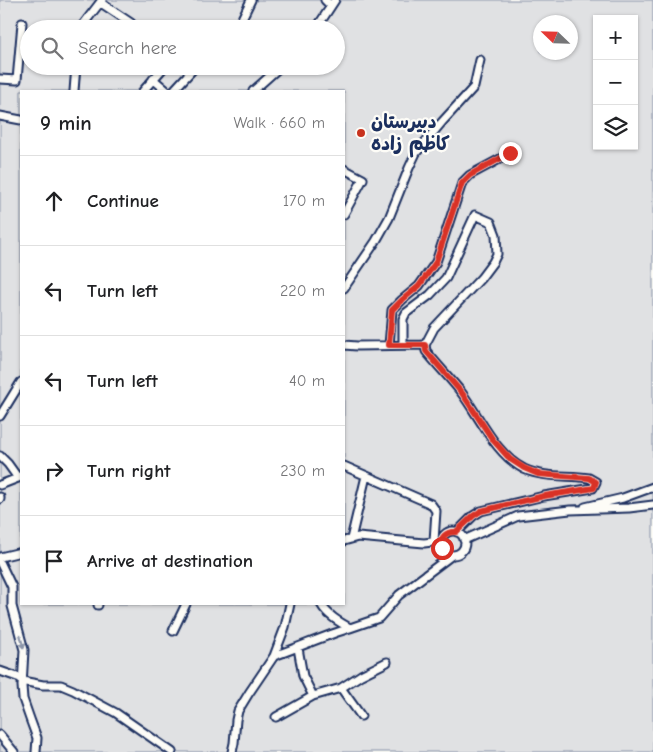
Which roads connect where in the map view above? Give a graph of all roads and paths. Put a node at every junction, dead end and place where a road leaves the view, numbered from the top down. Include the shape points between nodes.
1 (251, 0) edge
2 (325, 0) edge
3 (102, 1) edge
4 (333, 3) edge
5 (87, 20) edge
6 (127, 20) edge
7 (241, 20) edge
8 (322, 20) edge
9 (20, 46) edge
10 (480, 60) dead end
11 (75, 75) edge
12 (157, 75) edge
13 (188, 75) edge
14 (271, 75) edge
15 (0, 79) edge
16 (153, 79) junction
17 (74, 90) edge
18 (144, 90) edge
19 (166, 90) edge
20 (174, 90) edge
21 (254, 90) edge
22 (0, 116) edge
23 (20, 120) edge
24 (510, 153) dead end
25 (345, 170) edge
26 (345, 212) edge
27 (345, 287) edge
28 (345, 345) edge
29 (389, 345) junction
30 (403, 345) junction
31 (425, 345) junction
32 (20, 384) edge
33 (0, 416) edge
34 (0, 456) edge
35 (345, 466) edge
36 (366, 476) junction
37 (20, 477) edge
38 (0, 485) edge
39 (653, 487) edge
40 (653, 505) edge
41 (570, 510) junction
42 (456, 532) junction
43 (347, 540) edge
44 (464, 540) junction
45 (438, 541) junction
46 (20, 552) edge
47 (452, 555) junction
48 (0, 557) edge
49 (0, 562) edge
50 (186, 605) edge
51 (290, 605) edge
52 (322, 605) edge
53 (350, 628) junction
54 (173, 631) dead end
55 (298, 648) junction
56 (274, 656) junction
57 (387, 662) dead end
58 (0, 671) edge
59 (23, 680) junction
60 (341, 688) junction
61 (313, 696) junction
62 (361, 716) dead end
63 (276, 717) dead end
64 (0, 735) edge
65 (14, 752) edge
66 (36, 752) edge
67 (172, 752) edge
68 (232, 752) edge

1 - 7 street
2 - 4 street
3 - 5 street
3 - 6 street
4 - 8 street
9 - 15 street via 17,80
10 - 27 street via 474,87 416,153 389,218
11 - 17 street
12 - 16 street
13 - 20 street
14 - 21 street
16 - 18 street
16 - 19 street
22 - 23 street
24 - 29 street via 470,175 462,183 436,262 419,286 392,310
25 - 26 street via 363,179
28 - 29 street
29 - 30 street
30 - 31 street
30 - 31 street via 403,318 446,278 475,214 490,222 496,235 497,254 481,278 434,328
31 - 42 street via 426,351 462,393 493,440 510,459 538,474 589,478 596,482 594,488 481,511
32 - 33 street
34 - 37 street
35 - 36 street
36 - 43 street
36 - 45 street via 431,504 436,511
37 - 38 street
39 - 41 street via 623,498
40 - 41 street
41 - 44 street via 518,516
42 - 44 street
42 - 45 street via 449,532
43 - 45 street via 358,537 424,543
44 - 47 street via 462,551
45 - 47 street
46 - 48 street
47 - 53 street via 399,596 379,618
49 -> 59 street via 12,587 12,606 24,650
50 - 54 street
51 - 56 street
52 - 53 street
53 - 55 street
55 - 56 street
55 - 61 street via 303,676
56 - 68 street via 238,711
57 - 60 street
58 - 59 street
59 - 66 street via 24,699 37,738
59 - 67 street via 61,685 73,690 116,712
60 - 61 street
60 - 62 street
61 - 63 street
64 - 65 street

